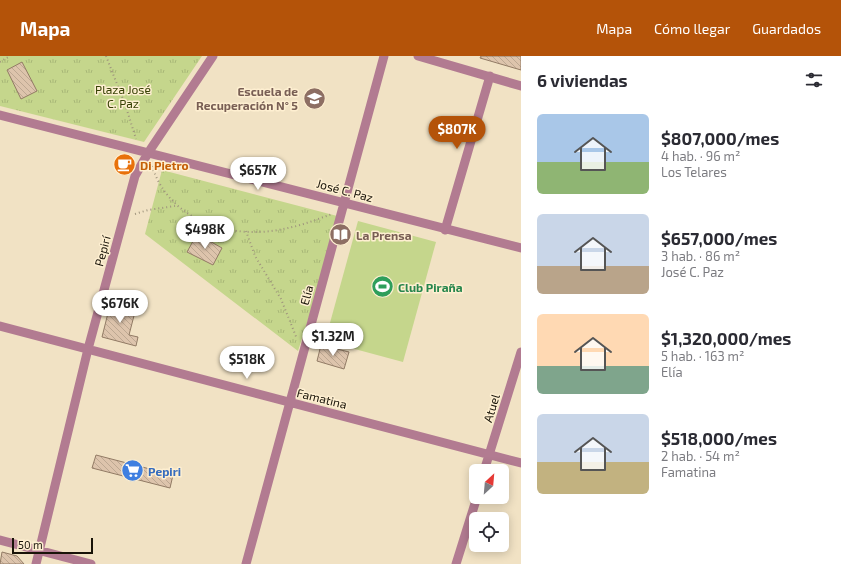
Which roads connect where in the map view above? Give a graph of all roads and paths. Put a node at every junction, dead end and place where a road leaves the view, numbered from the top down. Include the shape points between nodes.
1 (10, 56) edge
2 (106, 56) edge
3 (213, 56) edge
4 (384, 56) edge
5 (418, 56) edge
6 (0, 62) edge
7 (490, 76) junction
8 (521, 86) edge
9 (0, 115) edge
10 (144, 152) junction
11 (176, 206) junction
12 (343, 206) junction
13 (123, 220) junction
14 (212, 226) junction
15 (445, 230) junction
16 (246, 231) junction
17 (204, 239) dead end
18 (521, 248) edge
19 (0, 326) edge
20 (88, 349) junction
21 (304, 350) junction
22 (521, 352) edge
23 (290, 402) junction
24 (490, 453) junction
25 (521, 463) edge
26 (486, 464) edge
27 (475, 504) edge
28 (0, 540) edge
29 (39, 551) junction
30 (36, 564) edge
31 (91, 564) edge
32 (246, 564) edge
33 (456, 564) edge

1 - 6 path
2 - 10 path
3 - 10 street, Pepirí
4 - 12 street, Elía
5 - 7 street
7 - 8 street
7 - 15 street
9 - 10 street, José C. Paz
10 - 11 path via 166,195
10 - 12 street, José C. Paz
10 - 13 street, Pepirí
11 - 13 path via 148,210
11 - 14 path via 189,216
12 - 15 street, José C. Paz
12 - 16 path via 287,228
12 - 21 street, Elía
13 - 20 street, Pepirí
14 - 16 path
14 - 17 path
15 - 18 street, José C. Paz
16 - 21 path via 255,256 281,299 295,336
19 - 20 street, Famatina
20 - 23 street, Famatina
20 - 29 street, Pepirí
21 - 23 street, Elía
22 - 24 street, Atuel
23 - 24 street, Famatina
23 - 32 street, Elía
24 - 25 street, Famatina
24 - 26 street, Atuel
27 - 33 street
28 - 29 street
29 - 30 street, Pepirí
29 - 31 street

